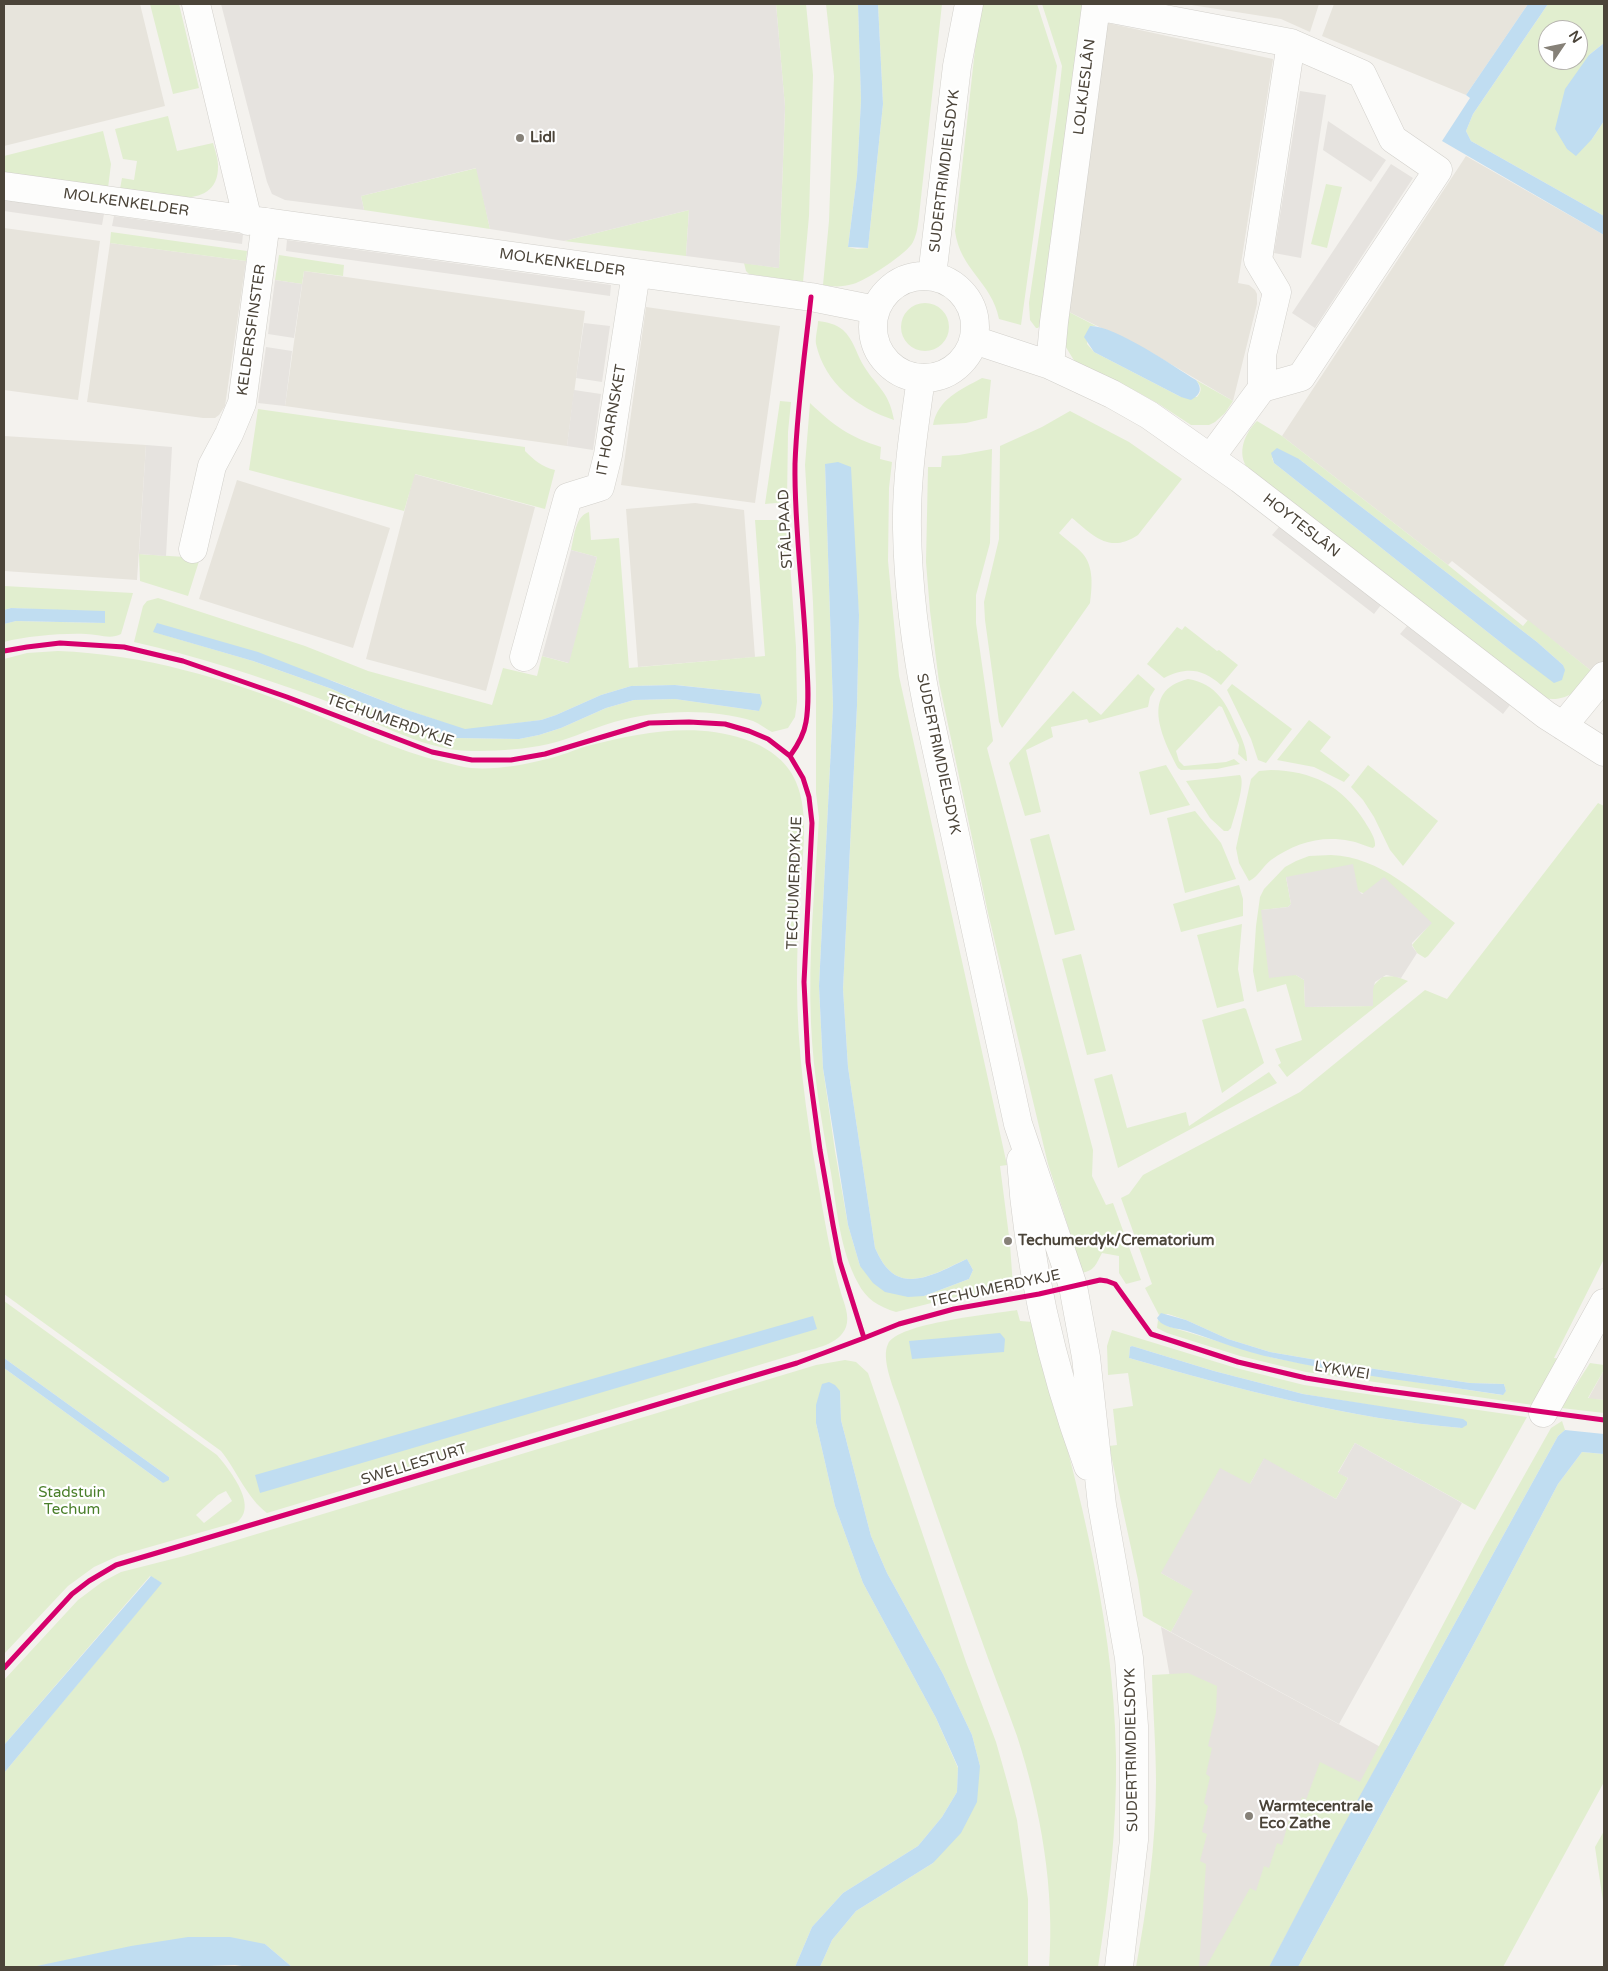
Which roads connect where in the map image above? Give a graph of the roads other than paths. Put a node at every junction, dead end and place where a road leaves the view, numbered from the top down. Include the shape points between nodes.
1 (196, 4) edge
2 (958, 4) edge
3 (969, 4) edge
4 (1291, 43) junction
5 (956, 66) junction
6 (4, 186) edge
7 (257, 221) junction
8 (636, 274) junction
9 (932, 276) junction
10 (876, 310) junction
11 (974, 340) junction
12 (1050, 364) junction
13 (921, 378) junction
14 (1262, 388) junction
15 (1211, 457) junction
16 (193, 549) dead end
17 (524, 657) dead end
18 (1604, 676) edge
19 (1563, 726) junction
20 (1603, 749) edge
21 (1604, 1304) edge
22 (1542, 1413) dead end
23 (1119, 1967) edge

1 - 7 street
2 - 5 street, SUDERTRIMDIELSDYK
3 - 5 street, SUDERTRIMDIELSDYK
4 - 12 street, LOLKJESLÂN via 1096,6
4 - 14 street via 1258,260 1277,292 1262,355
4 - 14 street, LOLKJESLÂN via 1362,74 1393,139 1438,170 1301,377
5 - 9 street, SUDERTRIMDIELSDYK
6 - 7 street, MOLKENKELDER
7 - 8 street, MOLKENKELDER
7 - 16 street, KELDERSFINSTER via 242,404 212,466
8 - 10 street, MOLKENKELDER via 811,297
8 - 17 street, IT HOARNSKET via 608,455 600,487 568,497
9 - 10 street via 914,277 898,283 884,295
9 - 11 street via 952,284 967,300 975,320
10 - 13 street via 873,334 881,355 899,371
11 - 12 street, HOYTESLÂN
11 - 13 street via 954,369 938,376
12 - 15 street, HOYTESLÂN via 1150,415
13 - 23 street, SUDERTRIMDIELSDYK via 911,449 907,528 918,656 1018,1124 1073,1286 1086,1358 1102,1505 1130,1658 1134,1726 1134,1840
14 - 15 street
15 - 19 street, HOYTESLÂN
18 - 19 street
19 - 20 street, HOYTESLÂN
21 - 22 street

